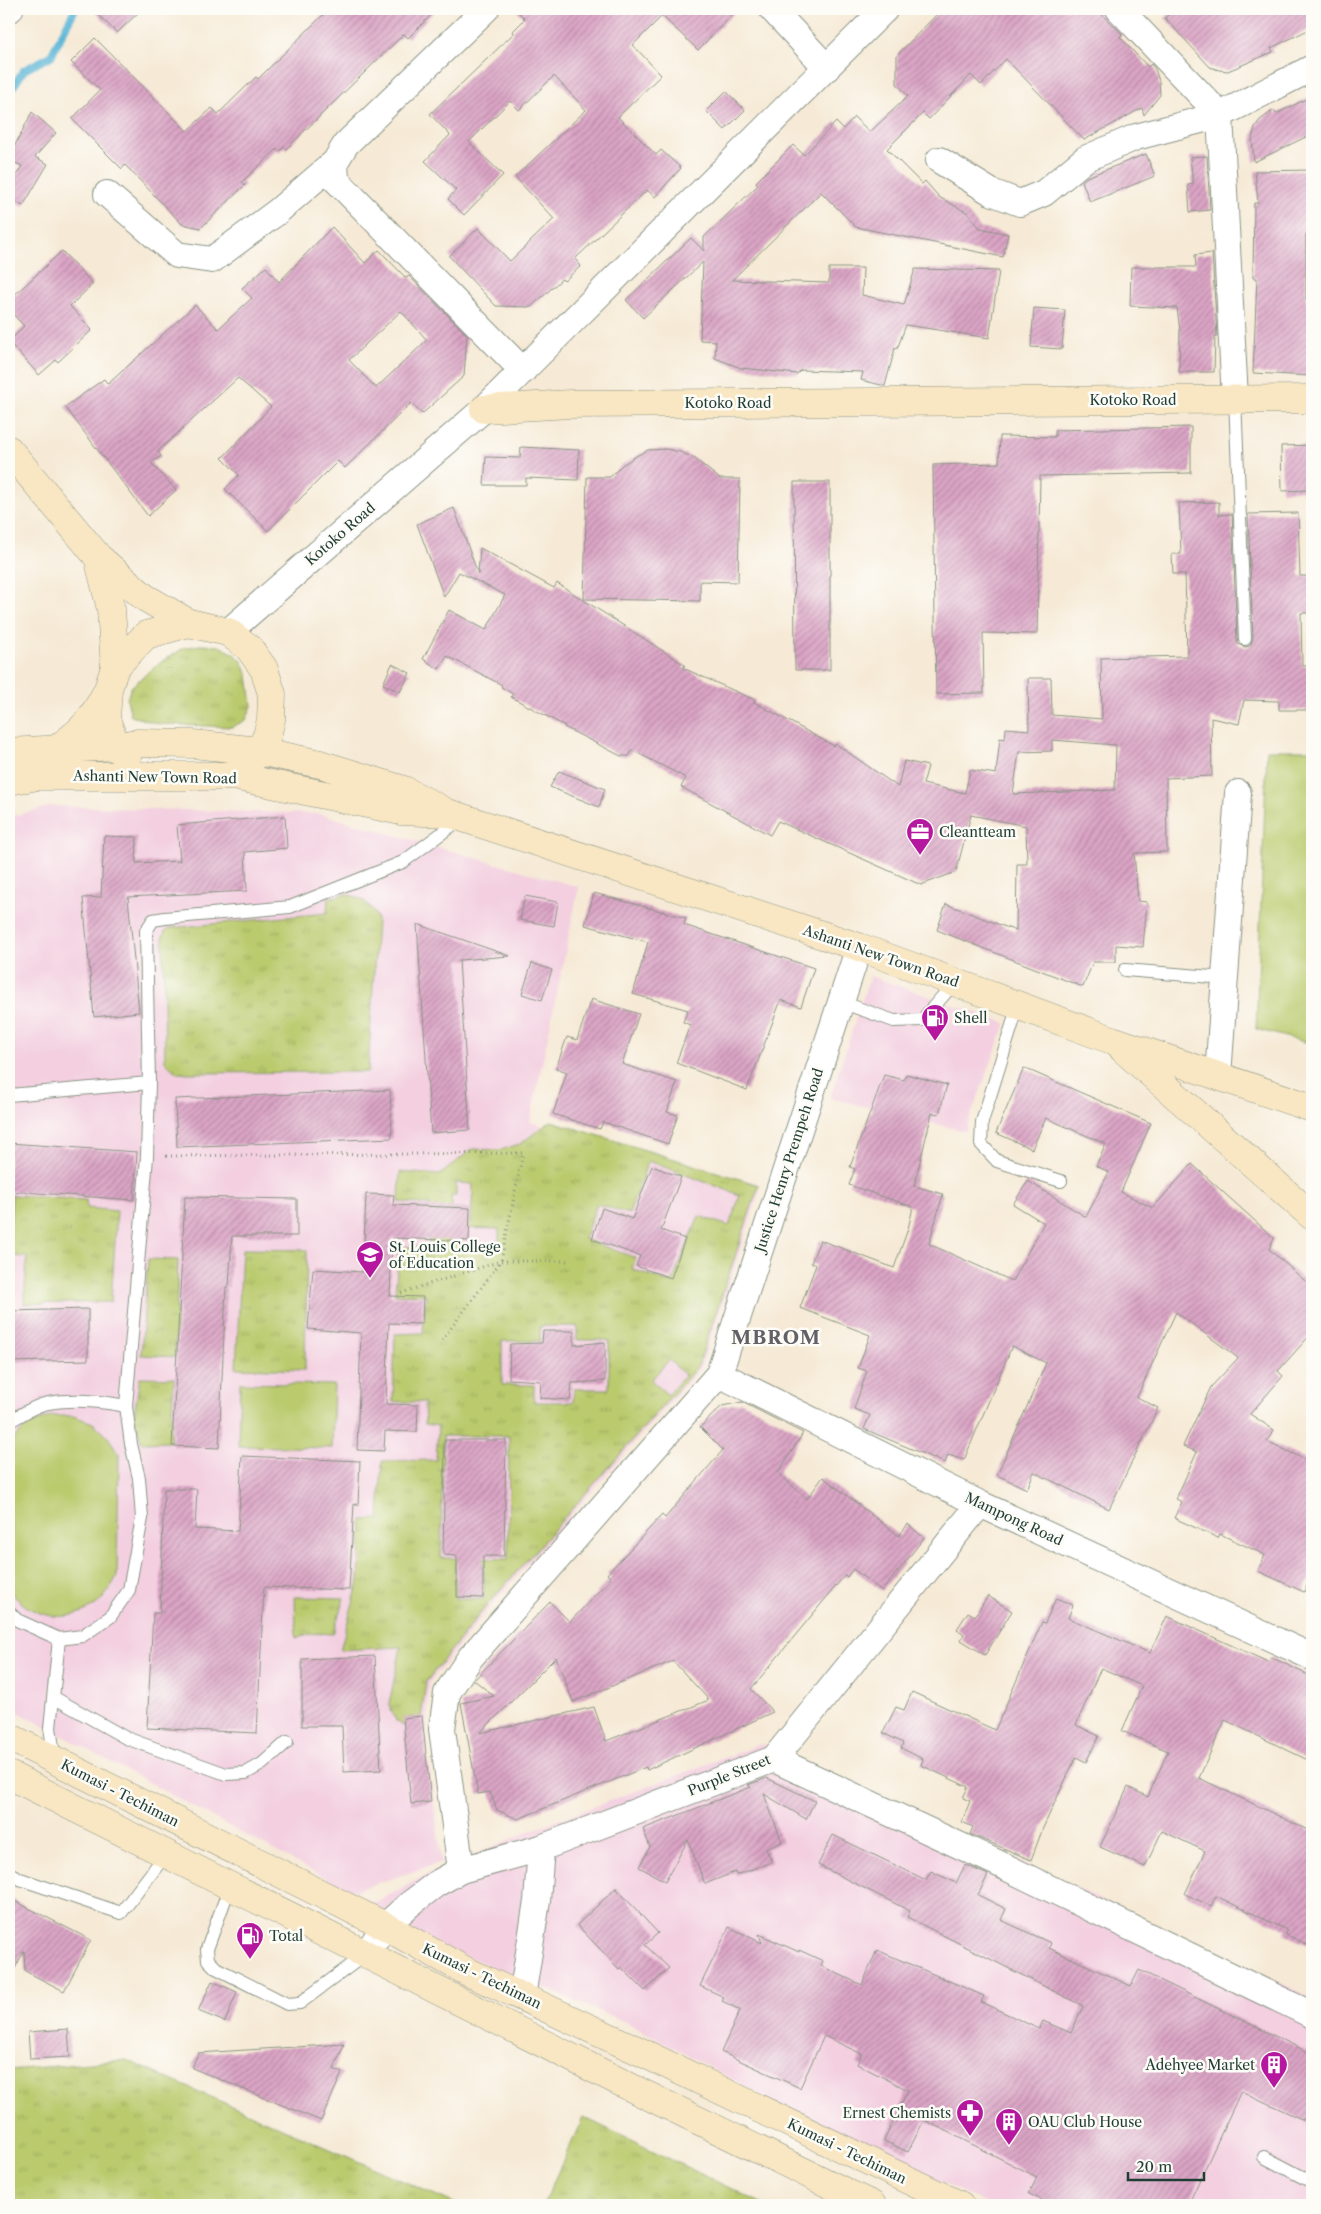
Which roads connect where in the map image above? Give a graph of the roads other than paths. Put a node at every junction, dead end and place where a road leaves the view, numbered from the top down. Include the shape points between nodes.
1 (486, 9) edge
2 (772, 9) edge
3 (885, 9) edge
4 (1119, 9) edge
5 (826, 68) junction
6 (1312, 68) edge
7 (1220, 115) junction
8 (939, 160) dead end
9 (335, 162) junction
10 (107, 194) dead end
11 (523, 370) junction
12 (1235, 399) junction
13 (1312, 399) edge
14 (484, 410) junction
15 (9, 450) edge
16 (98, 557) junction
17 (189, 623) junction
18 (228, 632) junction
19 (1245, 638) dead end
20 (111, 678) junction
21 (271, 720) junction
22 (116, 746) junction
23 (58, 748) junction
24 (259, 751) junction
25 (9, 752) edge
26 (320, 764) junction
27 (143, 776) junction
28 (234, 776) junction
29 (9, 781) edge
30 (1238, 793) dead end
31 (456, 815) junction
32 (859, 947) junction
33 (1125, 970) dead end
34 (1225, 978) junction
35 (955, 982) junction
36 (841, 1002) junction
37 (1018, 1006) junction
38 (1112, 1040) junction
39 (1218, 1076) junction
40 (149, 1083) junction
41 (9, 1095) edge
42 (1312, 1108) edge
43 (1061, 1181) dead end
44 (1312, 1216) edge
45 (719, 1374) junction
46 (126, 1406) junction
47 (9, 1421) edge
48 (980, 1504) junction
49 (9, 1612) edge
50 (59, 1639) junction
51 (1312, 1656) edge
52 (53, 1697) junction
53 (9, 1737) edge
54 (287, 1742) dead end
55 (55, 1759) junction
56 (774, 1759) junction
57 (9, 1774) edge
58 (541, 1848) junction
59 (166, 1854) junction
60 (461, 1870) junction
61 (9, 1872) edge
62 (230, 1886) junction
63 (385, 1926) junction
64 (366, 1954) junction
65 (522, 1997) junction
66 (1312, 2015) edge
67 (1264, 2156) dead end
68 (1312, 2182) edge
69 (872, 2205) edge
70 (960, 2205) edge

1 - 9 street via 346,144
2 - 5 street
3 - 5 street
4 - 7 street
5 - 11 street
6 - 7 street
7 - 8 street via 1136,137 1085,159 1044,193 1020,203 991,192
7 - 12 street
9 - 10 street via 278,212 212,260 177,255
9 - 11 street via 336,180
11 - 14 street
12 - 13 street, Kotoko Road
12 - 14 street, Kotoko Road via 570,404
12 - 19 lane
14 - 18 street, Kotoko Road
15 - 16 street
16 - 17 street via 144,597
16 - 20 street via 111,609
17 - 18 street
17 - 20 street via 146,635
18 - 21 street via 249,648 264,669 272,694
20 - 22 street via 106,718
20 - 23 street via 96,714 78,734
21 - 24 street
21 - 26 street
22 - 23 street, Ashanti New Town Road
22 - 24 street, Ashanti New Town Road via 193,744
22 - 27 street
23 - 25 street, Ashanti New Town Road
24 - 26 street, Ashanti New Town Road
24 - 28 street
26 - 31 street, Ashanti New Town Road via 404,790
27 - 28 street, Ashanti New Town Road
27 - 29 street, Ashanti New Town Road via 38,776
28 - 31 street, Ashanti New Town Road via 401,811
30 - 34 street
31 - 32 street, Ashanti New Town Road
31 - 40 lane via 404,862 290,906 153,920 146,931
32 - 35 street, Ashanti New Town Road
32 - 36 street, Justice Henry Prempeh Road
33 - 34 lane
34 - 39 street
35 - 36 lane via 922,1020 894,1021
35 - 37 street, Ashanti New Town Road
36 - 45 street, Justice Henry Prempeh Road
37 - 38 street, Ashanti New Town Road
37 - 43 lane via 982,1122 981,1144 997,1160
38 - 39 street, Ashanti New Town Road
38 - 44 street
39 - 42 street, Ashanti New Town Road
40 - 41 lane
40 - 46 lane via 147,1156
45 - 48 street, Mampong Road
45 - 60 street via 470,1658 447,1693 442,1729
46 - 47 lane via 80,1401 43,1404
46 - 50 lane via 139,1478 142,1518 129,1590 110,1617 82,1636
48 - 51 street, Mampong Road
48 - 56 street, Purple Street
49 - 50 lane via 18,1620
50 - 52 lane
52 - 54 lane via 126,1738 226,1774 246,1773
52 - 55 lane via 50,1728
53 - 55 street, Kumasi - Techiman
55 - 63 street, Kumasi - Techiman
56 - 58 street, Purple Street
56 - 66 street
57 - 59 street
58 - 60 street, Purple Street
58 - 65 street via 537,1901
59 - 61 lane via 121,1913 20,1879
59 - 62 street
60 - 63 street, Purple Street via 436,1884
62 - 64 street
62 - 64 lane via 207,1949 208,1960 216,1968 287,2004 300,2003
63 - 64 street, Purple Street
63 - 65 street, Kumasi - Techiman
64 - 69 street
65 - 70 street, Kumasi - Techiman
67 - 68 lane

